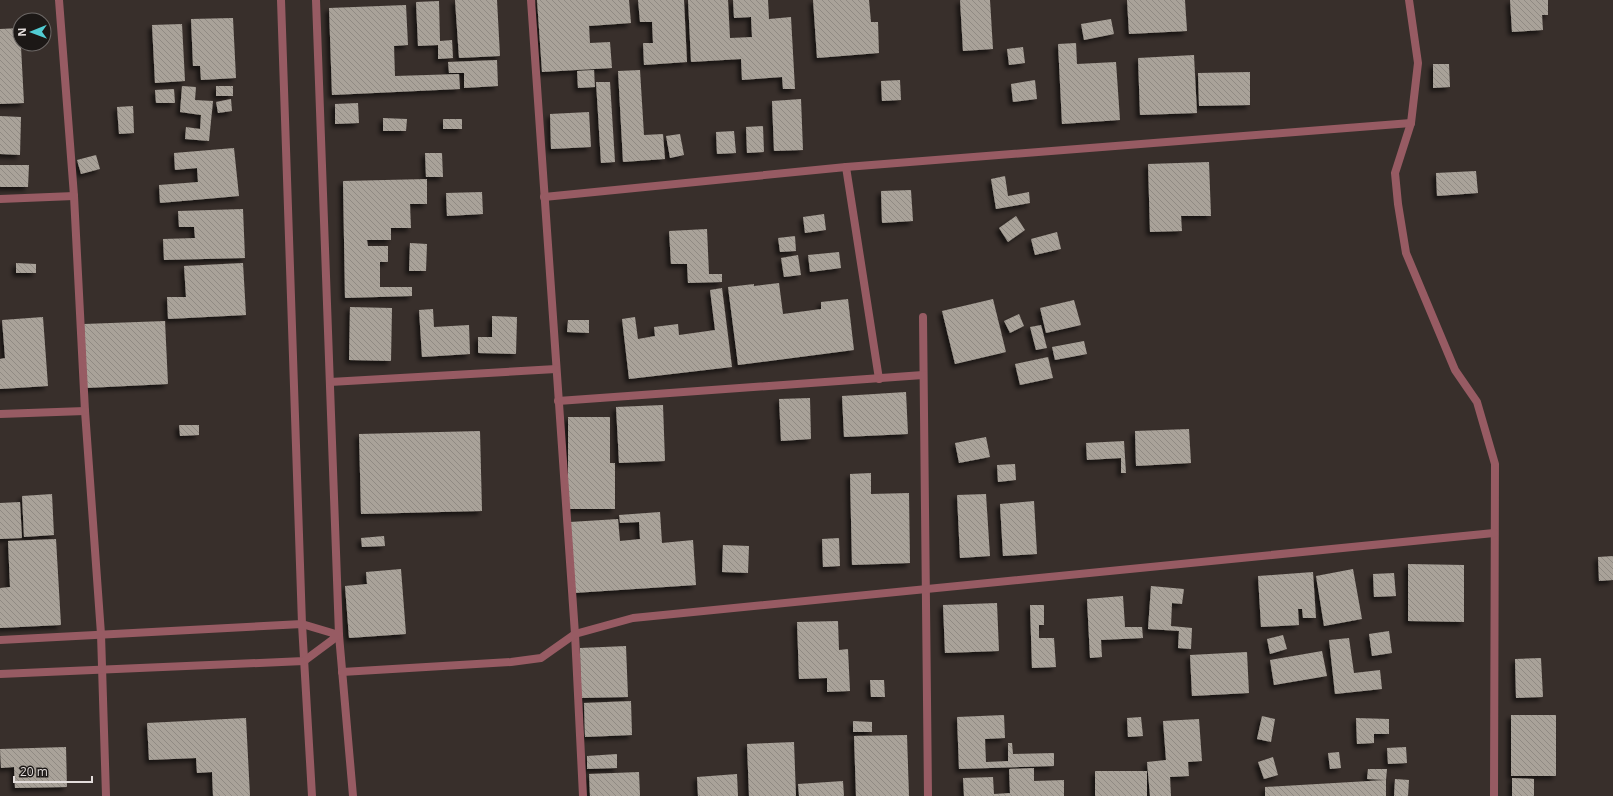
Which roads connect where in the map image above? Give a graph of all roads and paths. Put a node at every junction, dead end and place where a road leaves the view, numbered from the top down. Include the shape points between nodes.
1 (60, 0) edge
2 (281, 0) edge
3 (316, 0) edge
4 (531, 0) edge
5 (1409, 0) edge
6 (1412, 124) junction
7 (846, 167) junction
8 (74, 196) junction
9 (544, 197) junction
10 (0, 199) edge
11 (923, 317) dead end
12 (556, 369) junction
13 (923, 375) junction
14 (878, 379) junction
15 (330, 382) junction
16 (558, 401) junction
17 (85, 411) junction
18 (0, 414) edge
19 (1494, 533) junction
20 (926, 590) junction
21 (302, 624) junction
22 (101, 634) junction
23 (575, 634) junction
24 (339, 635) junction
25 (0, 640) edge
26 (304, 661) junction
27 (103, 670) junction
28 (342, 672) junction
29 (0, 674) edge
30 (106, 796) edge
31 (312, 796) edge
32 (353, 796) edge
33 (583, 796) edge
34 (928, 796) edge
35 (1494, 796) edge

1 - 8 street
2 - 21 street
3 - 15 street
4 - 9 street
5 - 6 street via 1418,63
6 - 7 street
6 - 19 street via 1395,173 1406,253 1455,370 1477,402 1495,464
7 - 9 street
7 - 14 street
8 - 10 street
8 - 17 street
9 - 12 street
11 - 13 street
12 - 15 street
12 - 16 street
13 - 14 street
13 - 20 street
14 - 16 street
15 - 24 street
16 - 23 street
17 - 18 street
17 - 22 street
19 - 20 street
19 - 35 street
20 - 23 street via 633,618
20 - 34 street
21 - 22 street
21 - 24 street
21 - 26 street
22 - 25 street
22 - 27 street
23 - 28 street via 541,658
23 - 33 street
24 - 26 street
24 - 28 street
26 - 27 street
26 - 31 street
27 - 29 street
27 - 30 street
28 - 32 street

